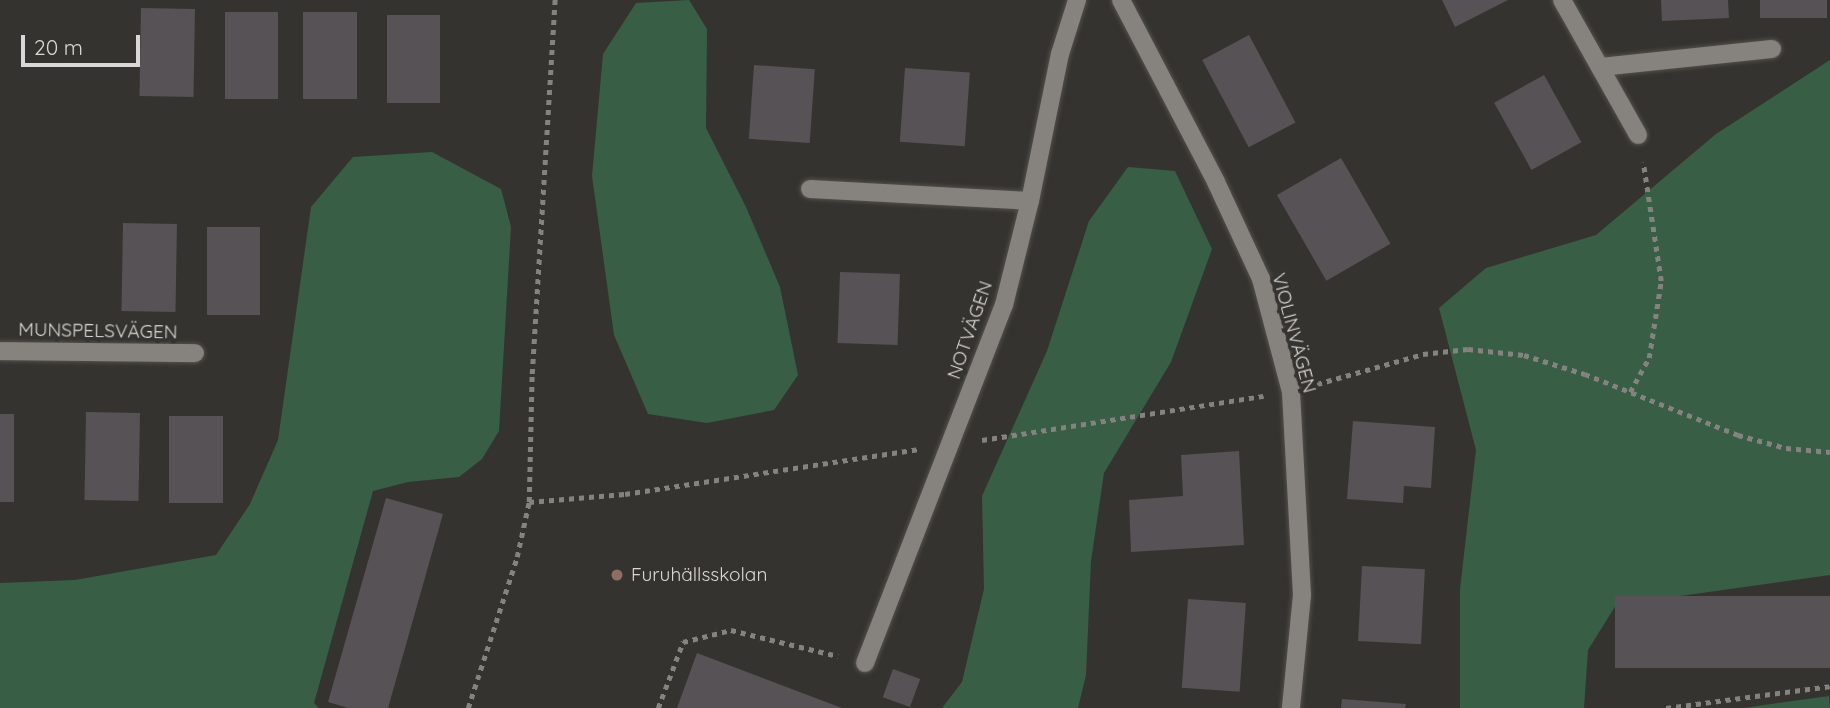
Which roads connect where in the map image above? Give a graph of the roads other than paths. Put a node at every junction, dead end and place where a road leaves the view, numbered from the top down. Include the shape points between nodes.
1 (1077, 0) edge
2 (1121, 0) edge
3 (1562, 0) edge
4 (1772, 49) dead end
5 (1600, 68) junction
6 (1638, 135) road end
7 (810, 189) dead end
8 (1030, 201) junction
9 (0, 351) edge
10 (195, 353) dead end
11 (864, 663) road end
12 (1291, 708) edge

1 - 8 street, NOTVÄGEN via 1060,54
2 - 12 street, VIOLINVÄGEN via 1261,279 1291,392 1301,595
3 - 5 street
4 - 5 street
5 - 6 street
7 - 8 street
8 - 11 street, NOTVÄGEN via 1004,305
9 - 10 street, MUNSPELSVÄGEN

